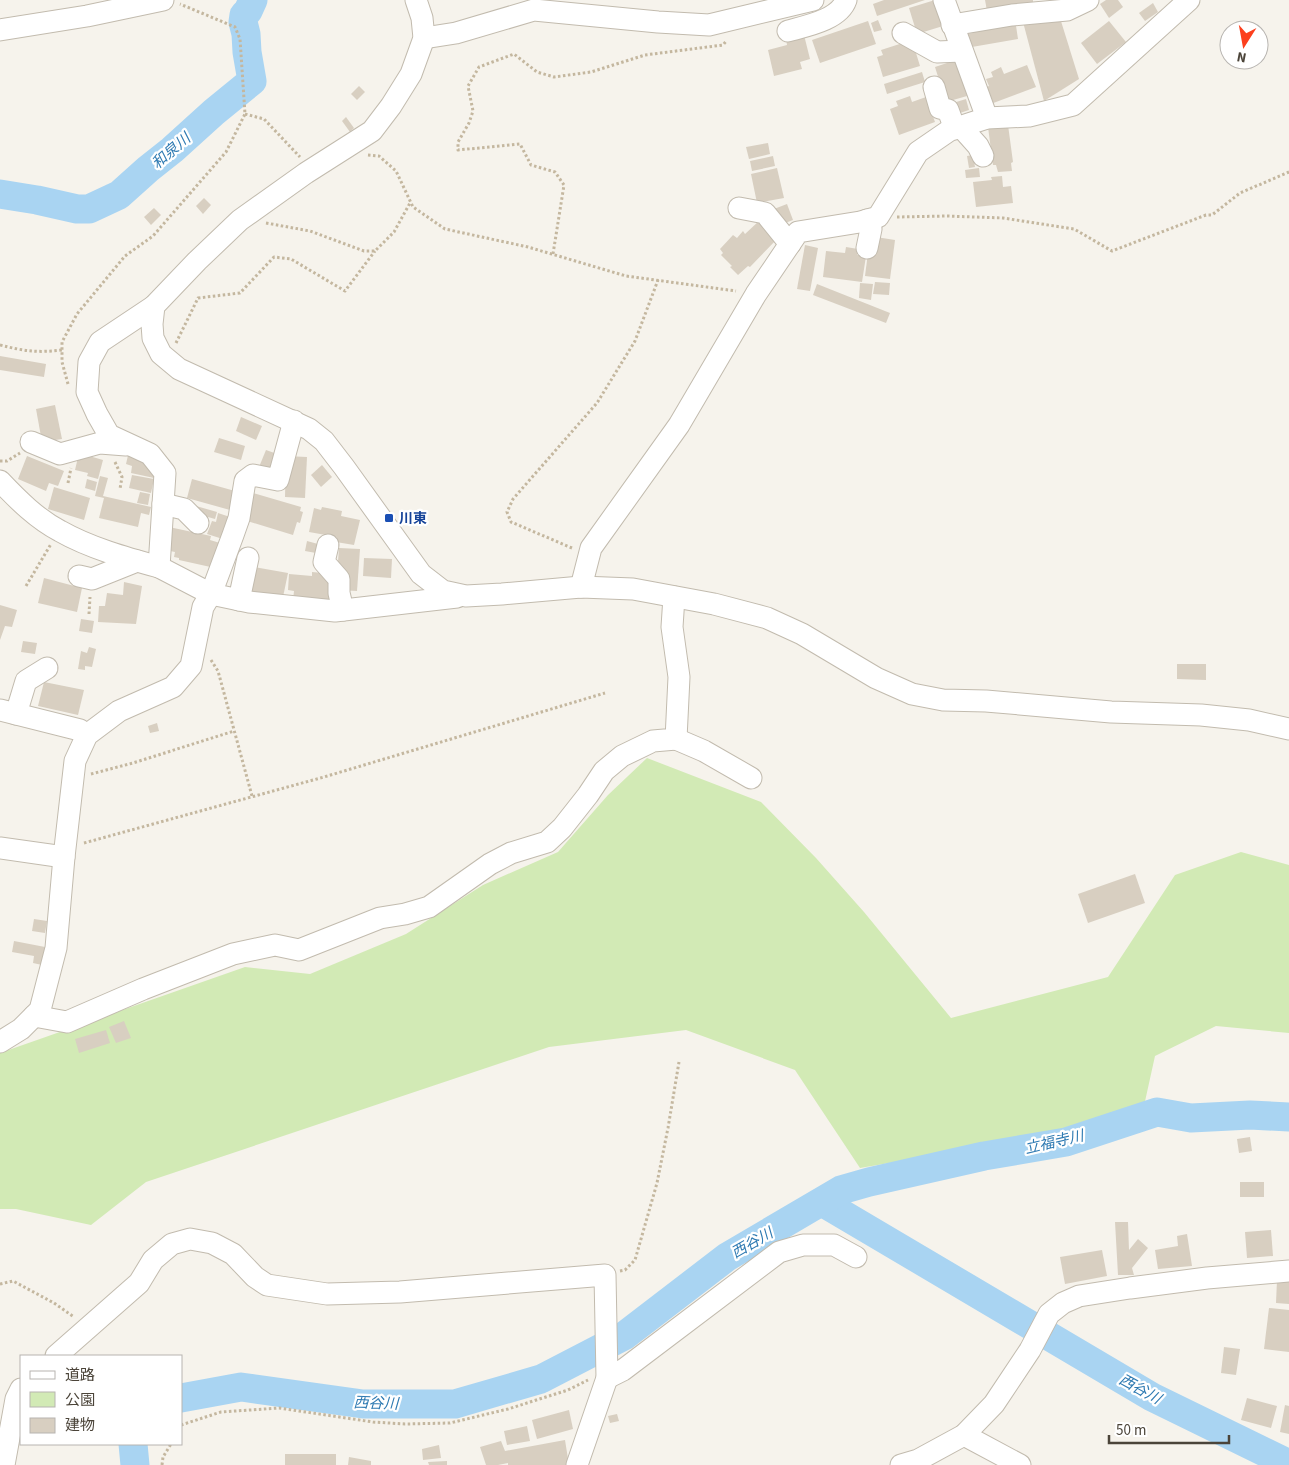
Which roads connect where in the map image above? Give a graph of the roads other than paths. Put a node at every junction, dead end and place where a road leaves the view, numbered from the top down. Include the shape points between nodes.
1 (416, 0) edge
2 (813, 0) edge
3 (846, 0) edge
4 (944, 0) edge
5 (1088, 0) edge
6 (1189, 0) edge
7 (171, 2) edge
8 (83, 8) edge
9 (952, 25) junction
10 (0, 30) edge
11 (788, 31) dead end
12 (903, 33) dead end
13 (424, 38) junction
14 (962, 51) junction
15 (934, 87) dead end
16 (986, 118) junction
17 (958, 128) junction
18 (983, 156) dead end
19 (739, 208) dead end
20 (873, 219) junction
21 (790, 244) junction
22 (867, 248) dead end
23 (154, 306) junction
24 (294, 421) junction
25 (31, 442) dead end
26 (129, 445) junction
27 (0, 482) edge
28 (9, 502) edge
29 (162, 504) junction
30 (198, 523) dead end
31 (328, 545) dead end
32 (248, 558) dead end
33 (147, 567) junction
34 (78, 576) dead end
35 (581, 587) junction
36 (211, 594) junction
37 (466, 596) junction
38 (674, 597) junction
39 (239, 600) junction
40 (343, 610) junction
41 (47, 668) dead end
42 (8, 712) edge
43 (1289, 729) edge
44 (87, 735) junction
45 (676, 739) junction
46 (751, 778) dead end
47 (0, 848) edge
48 (65, 852) junction
49 (34, 1016) junction
50 (0, 1042) edge
51 (856, 1257) dead end
52 (1289, 1271) edge
53 (57, 1355) edge
54 (607, 1378) junction
55 (20, 1391) edge
56 (964, 1435) junction
57 (4, 1465) edge
58 (577, 1465) edge
59 (901, 1465) edge
60 (1020, 1465) edge

1 - 13 street
2 - 13 street via 709,26 534,10 456,33
3 - 11 street via 844,6 826,20
4 - 9 street
5 - 9 street via 1067,10
6 - 16 street via 1073,105 1029,116
7 - 8 street
8 - 10 street
9 - 14 street
12 - 14 street via 937,52
13 - 23 street via 411,74 372,132 242,219
14 - 16 street
15 - 17 street via 940,108 948,110
16 - 17 street
17 - 18 street via 978,146
17 - 20 street via 918,152
19 - 21 street via 765,212
20 - 21 street via 798,232
20 - 22 street
21 - 35 street via 756,294 679,425 591,548
23 - 24 street via 154,338 161,354 179,369
23 - 26 street via 100,342 89,362 86,392 109,435
24 - 36 street via 278,480 253,476 245,481 238,518
24 - 37 street via 324,441 421,574 443,591
25 - 26 street via 60,454 100,443
26 - 29 street via 150,454 164,473
27 - 28 street
28 - 33 street via 59,531
29 - 30 street via 184,510
29 - 33 street
31 - 40 street via 324,562 339,579
32 - 39 street
33 - 34 street via 92,578
33 - 36 street
35 - 37 street
35 - 38 street via 633,589
36 - 39 street
36 - 44 street via 203,607 191,666 173,687 119,711
37 - 40 street
38 - 43 street via 768,618 802,634 876,678 912,694 943,700 1201,715 1250,720
38 - 45 street via 672,627 679,677
39 - 40 street
41 - 42 street via 26,681
42 - 44 street via 80,730
44 - 48 street via 75,761
45 - 46 street
45 - 49 street via 653,740 622,756 604,770 562,828 547,842 511,852 429,907 380,918 299,950 275,945 233,954 67,1022
47 - 48 street
48 - 49 street via 56,948 40,1010
49 - 50 street
51 - 54 street via 834,1245 803,1245 779,1252 623,1370
52 - 56 street via 1207,1278 1079,1296 1063,1303 1049,1314 1030,1350 994,1404
53 - 54 street via 139,1283 153,1260 172,1244 190,1239 212,1242 233,1254 267,1284 327,1294 400,1292 605,1275
54 - 58 street
55 - 57 street
56 - 59 street via 918,1460
56 - 60 street

